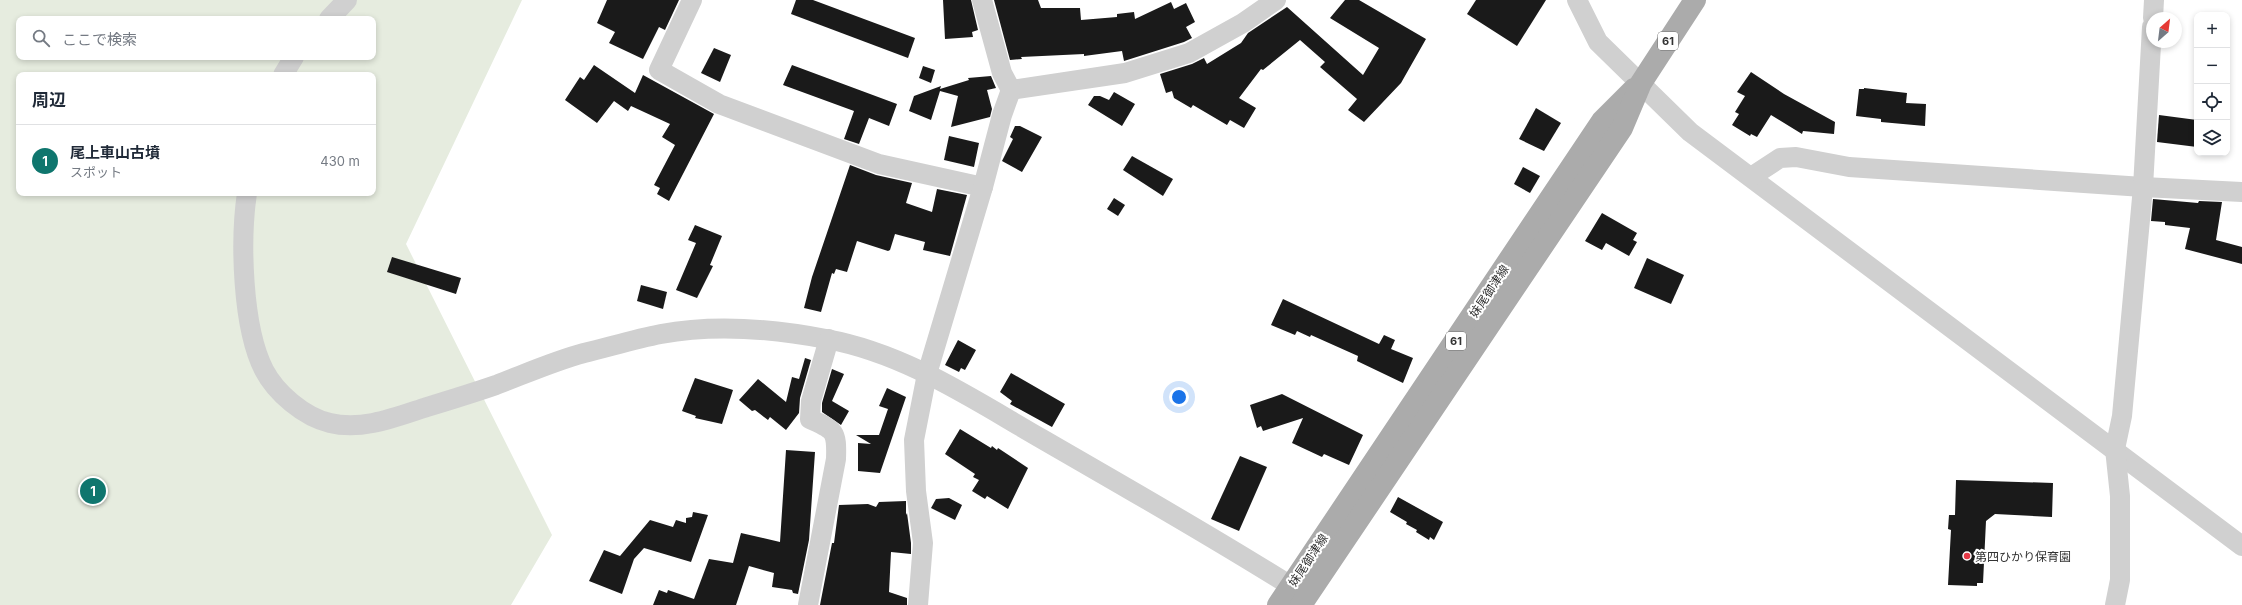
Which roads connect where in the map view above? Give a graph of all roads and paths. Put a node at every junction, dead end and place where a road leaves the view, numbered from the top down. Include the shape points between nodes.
1 (347, 0) edge
2 (692, 0) edge
3 (982, 0) edge
4 (1276, 0) edge
5 (1576, 0) edge
6 (1695, 0) edge
7 (2154, 0) edge
8 (2153, 12) edge
9 (332, 16) edge
10 (2151, 48) edge
11 (292, 60) edge
12 (285, 72) edge
13 (1640, 83) junction
14 (1012, 90) junction
15 (1751, 177) junction
16 (983, 187) junction
17 (2143, 187) junction
18 (2242, 192) edge
19 (247, 196) edge
20 (828, 339) junction
21 (927, 374) junction
22 (2115, 449) junction
23 (2242, 546) edge
24 (1299, 596) edge
25 (808, 605) edge
26 (918, 605) edge
27 (1278, 605) edge
28 (2114, 605) edge

1 - 9 street
2 - 16 street via 659,70 719,104 879,164
3 - 14 street via 1002,73
4 - 14 street via 1243,23 1189,54 1125,73
5 - 13 street via 1598,42
6 - 13 main road, 妹尾御津線 / 61
7 - 8 street
10 - 17 street
11 - 12 street
13 - 15 street via 1690,132
13 - 24 main road, 妹尾御津線 / 61 via 1622,128
14 - 16 street via 1002,115
15 - 17 street via 1780,158 1796,157 1850,167
15 - 22 street
16 - 21 street
17 - 18 street
17 - 22 street via 2122,416
19 - 20 street via 243,222 246,281 252,332 264,370 282,394 301,410 329,423 360,425 392,419 496,385 571,356 664,333 717,329 760,330
20 - 21 street via 881,355
20 - 25 street via 811,401 810,419 830,428 837,440 836,459
21 - 24 street via 1126,487
21 - 26 street via 914,440 916,491 923,543
22 - 23 street
22 - 28 street via 2120,496 2120,580
24 - 27 main road, 妹尾御津線 / 61

